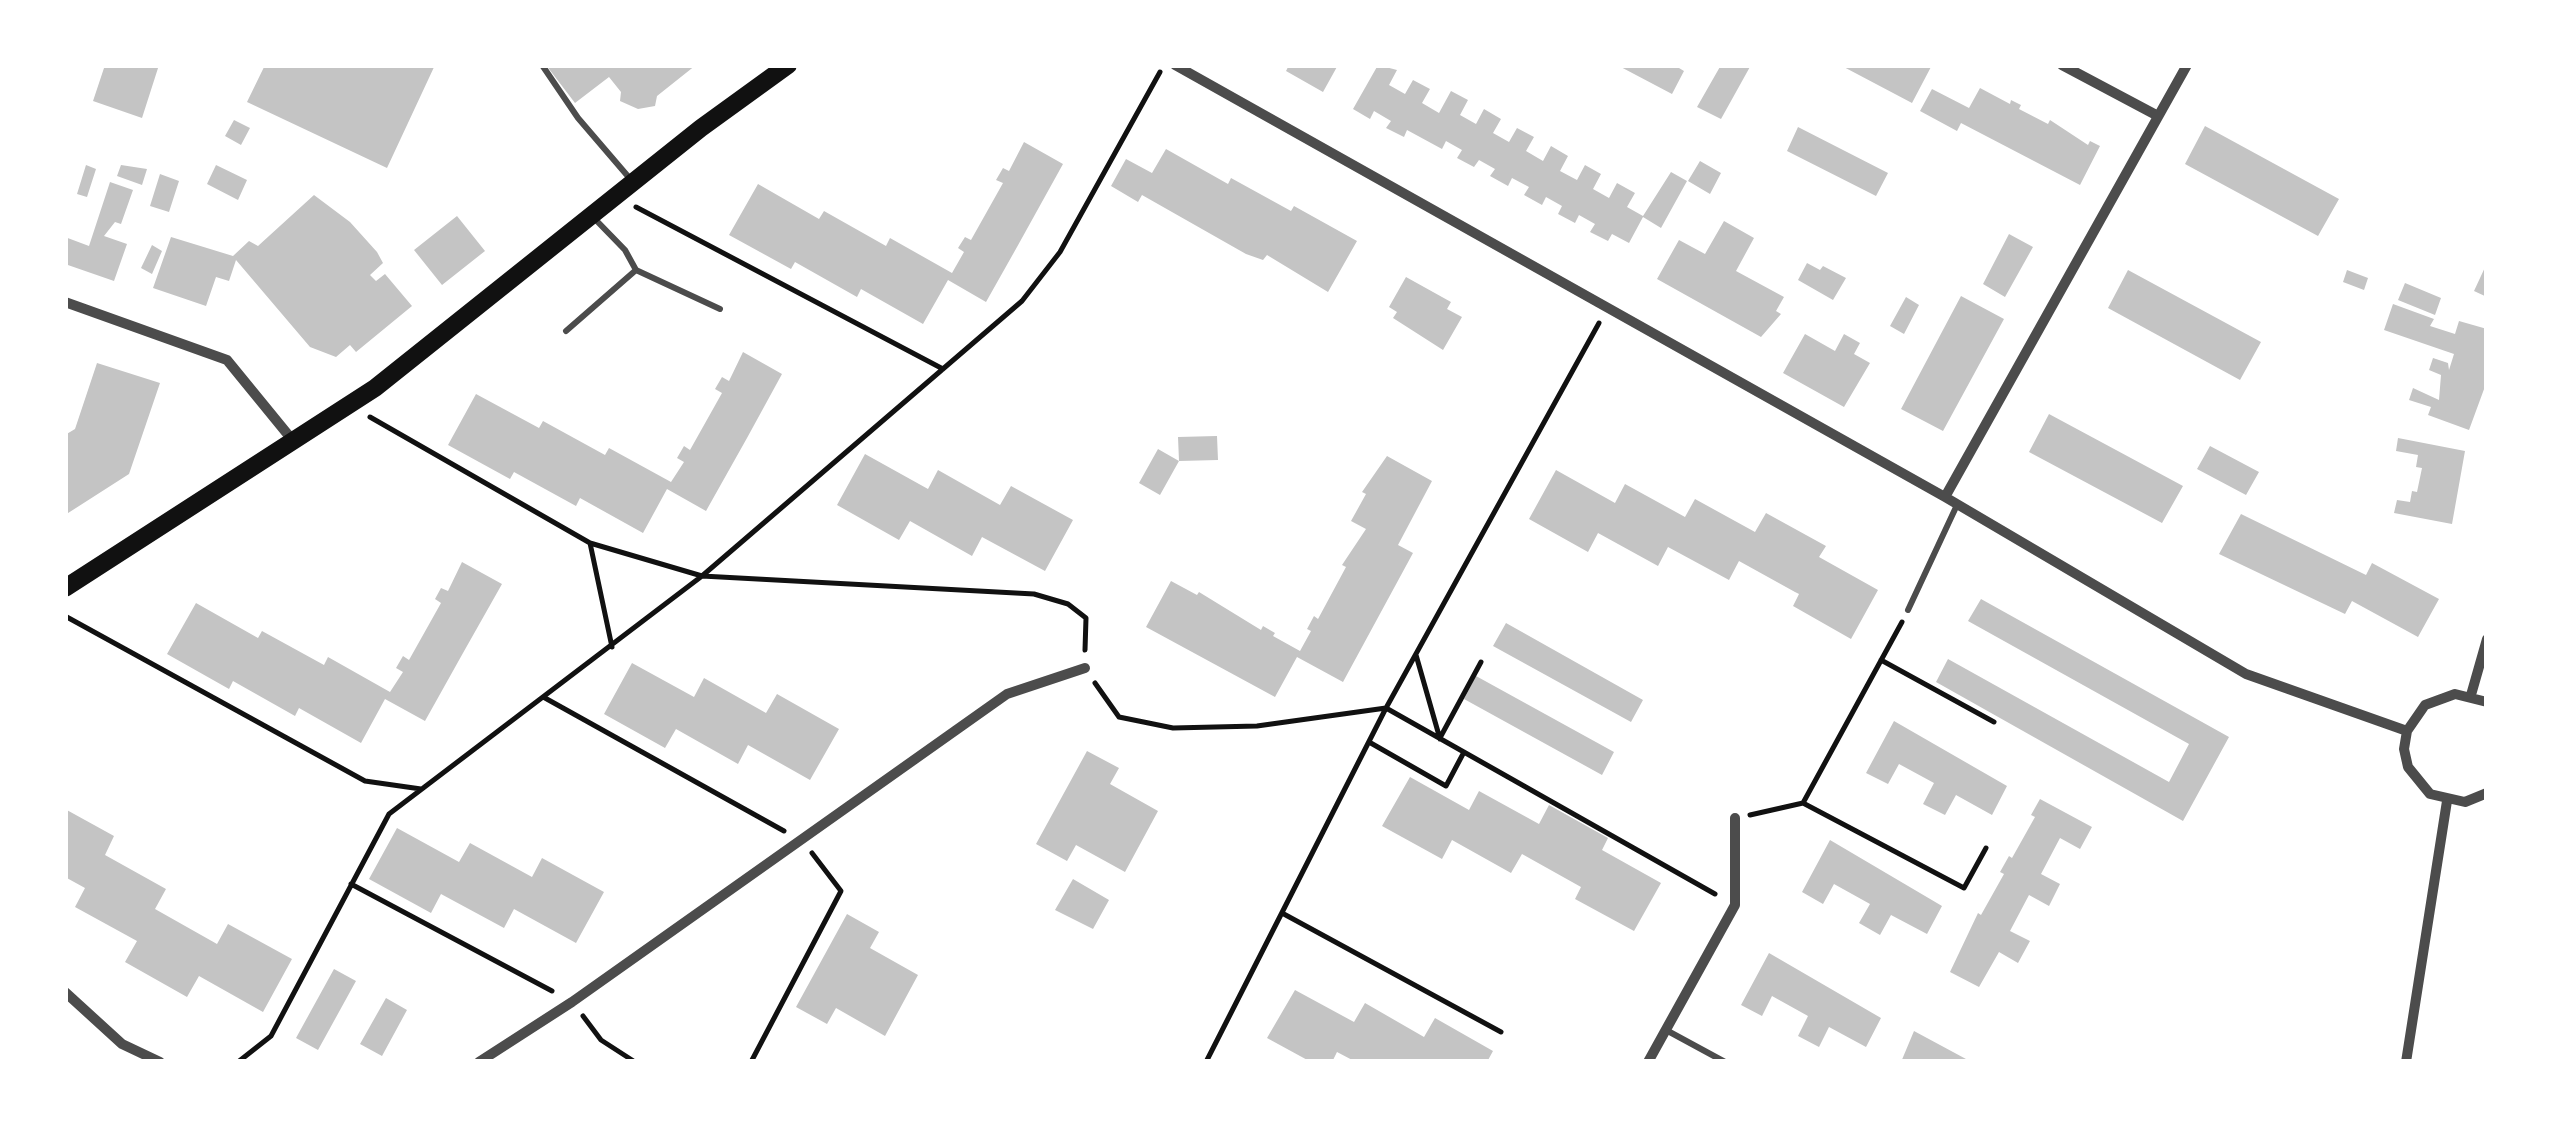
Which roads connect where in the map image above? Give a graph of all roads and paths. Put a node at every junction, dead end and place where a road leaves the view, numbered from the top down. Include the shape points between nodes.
1 (542, 65) edge
2 (788, 65) edge
3 (1164, 65) edge
4 (1176, 65) edge
5 (2062, 65) edge
6 (2187, 65) edge
7 (2158, 116) junction
8 (632, 182) junction
9 (615, 196) junction
10 (591, 216) junction
11 (636, 270) junction
12 (65, 302) edge
13 (1608, 307) junction
14 (720, 308) dead end
15 (566, 331) dead end
16 (943, 369) junction
17 (351, 404) junction
18 (294, 442) junction
19 (1944, 498) junction
20 (1957, 505) junction
21 (590, 544) junction
22 (702, 576) junction
23 (65, 588) edge
24 (1908, 610) joint
25 (65, 616) edge
26 (2487, 639) edge
27 (612, 647) junction
28 (1416, 654) junction
29 (1881, 660) junction
30 (1482, 662) dead end
31 (1085, 668) junction
32 (2471, 695) junction
33 (545, 698) junction
34 (2487, 702) edge
35 (1386, 708) junction
36 (1994, 722) dead end
37 (2407, 731) junction
38 (1440, 738) junction
39 (1369, 742) junction
40 (1464, 752) junction
41 (424, 790) junction
42 (2487, 793) edge
43 (2447, 801) junction
44 (1803, 803) junction
45 (1736, 818) joint
46 (802, 841) junction
47 (1986, 848) dead end
48 (352, 884) junction
49 (1734, 905) junction
50 (1282, 913) junction
51 (65, 992) edge
52 (572, 1002) junction
53 (1666, 1030) junction
54 (1501, 1032) dead end
55 (160, 1062) edge
56 (238, 1062) edge
57 (479, 1062) edge
58 (635, 1062) edge
59 (750, 1062) edge
60 (1206, 1062) edge
61 (1648, 1062) edge
62 (1725, 1062) edge
63 (2406, 1062) edge

1 - 8 lane
2 - 8 main road
3 - 16 path via 1060,252 1022,302
4 - 13 street
5 - 7 street
6 - 7 street
7 - 19 street
8 - 9 main road
9 - 10 main road
9 - 16 path
10 - 11 lane
10 - 17 main road
11 - 14 lane
11 - 15 lane
12 - 18 street via 227,360
13 - 19 street
13 - 28 path
16 - 22 path
17 - 18 main road
17 - 21 path
18 - 23 main road
19 - 20 street
20 - 24 lane
20 - 37 street via 2246,674
21 - 22 path
21 - 27 path
22 - 27 path
22 - 31 path via 1034,594 1068,604 1086,618
24 - 29 path
25 - 41 path via 365,781
26 - 32 street
27 - 33 path
28 - 35 path
28 - 38 path
29 - 36 path
29 - 44 path
30 - 38 path
31 - 35 path via 1119,718 1174,728 1258,726
31 - 46 street via 1007,694
32 - 34 street
32 - 37 street via 2439,697
33 - 41 path
33 - 46 path
35 - 38 path
35 - 39 path
37 - 43 street via 2408,767 2430,794
38 - 40 path
39 - 40 path via 1446,786
39 - 50 path
40 - 49 path
41 - 48 path via 389,814
42 - 43 street
43 - 63 street
44 - 45 path
44 - 47 path via 1964,888
45 - 49 street
46 - 52 street
46 - 59 path via 842,891
48 - 52 path
48 - 56 path via 271,1036
49 - 53 street
50 - 54 path
50 - 60 path
51 - 55 street via 122,1044
52 - 57 street
52 - 58 path via 601,1040
53 - 61 street
53 - 62 lane

